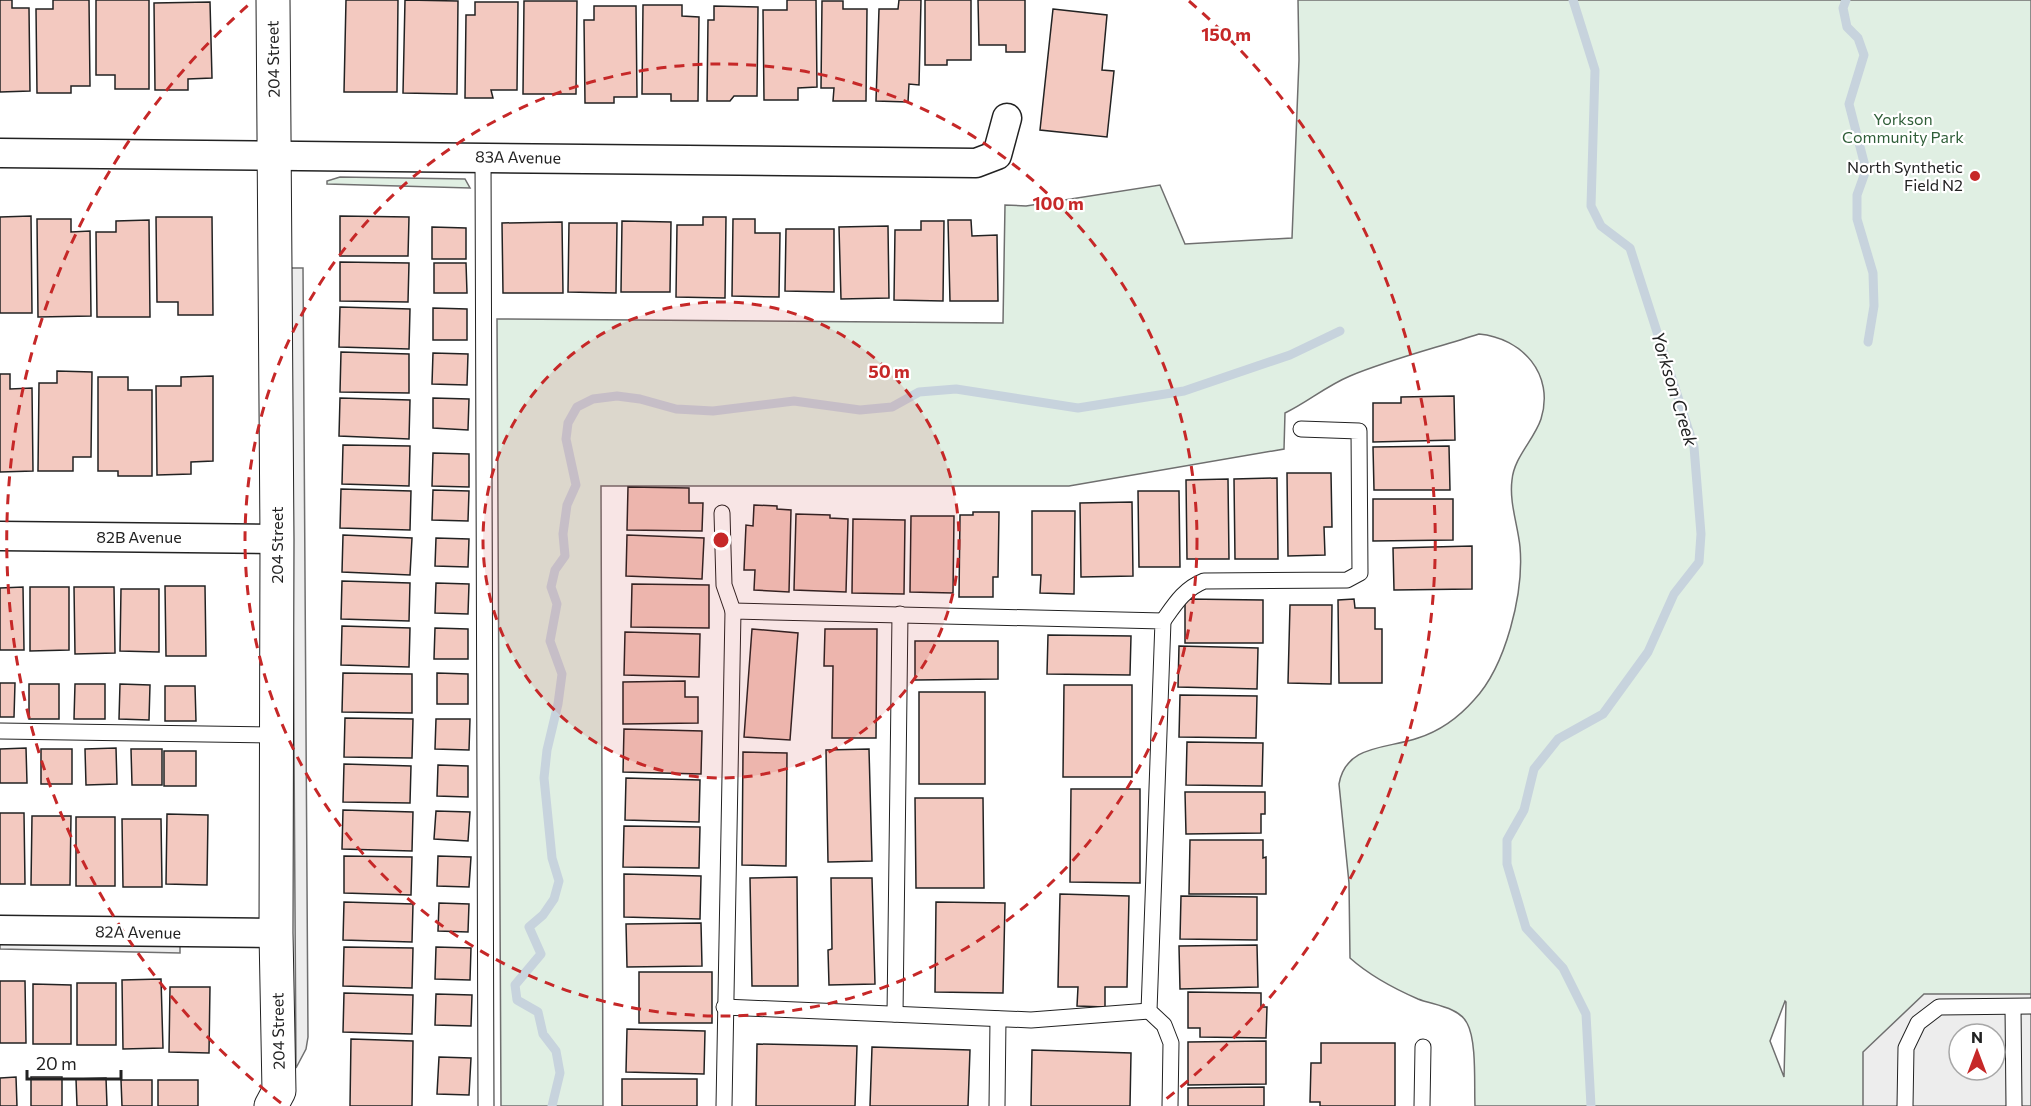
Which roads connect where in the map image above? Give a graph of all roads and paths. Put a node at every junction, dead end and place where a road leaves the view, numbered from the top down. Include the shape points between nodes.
1 (273, 0) edge
2 (1007, 118) dead end
3 (0, 153) edge
4 (274, 155) junction
5 (483, 156) junction
6 (1301, 429) dead end
7 (722, 513) dead end
8 (0, 536) edge
9 (278, 539) junction
10 (733, 610) junction
11 (900, 614) junction
12 (1163, 621) junction
13 (0, 731) edge
14 (277, 735) junction
15 (0, 930) edge
16 (276, 933) junction
17 (2013, 1006) junction
18 (2031, 1006) edge
19 (724, 1007) junction
20 (1149, 1011) junction
21 (895, 1014) junction
22 (998, 1019) junction
23 (1423, 1047) dead end
24 (280, 1101) edge
25 (486, 1106) edge
26 (724, 1106) edge
27 (997, 1106) edge
28 (1170, 1106) edge
29 (1422, 1106) edge
30 (1905, 1106) edge
31 (2014, 1106) edge

1 - 4 street, 204 Street
2 - 5 street, 83A Avenue via 997,155 976,163
3 - 4 street, 83A Avenue
4 - 5 street, 83A Avenue
4 - 9 street, 204 Street
5 - 25 lane
6 - 12 lane via 1359,431 1360,573 1347,580 1204,581 1183,594
7 - 10 lane via 724,585
8 - 9 street, 82B Avenue
9 - 14 street, 204 Street
10 - 11 lane
10 - 19 lane
11 - 12 lane
11 - 21 lane
12 - 20 lane
13 - 14 lane
14 - 16 street, 204 Street
15 - 16 street, 82A Avenue
16 - 24 street, 204 Street
17 - 18 lane
17 - 30 lane via 1939,1006 1918,1023 1906,1048
17 - 31 lane
19 - 21 lane
19 - 26 lane
20 - 22 lane
20 - 28 lane via 1164,1024 1170,1043
21 - 22 lane
22 - 27 lane
23 - 29 lane

